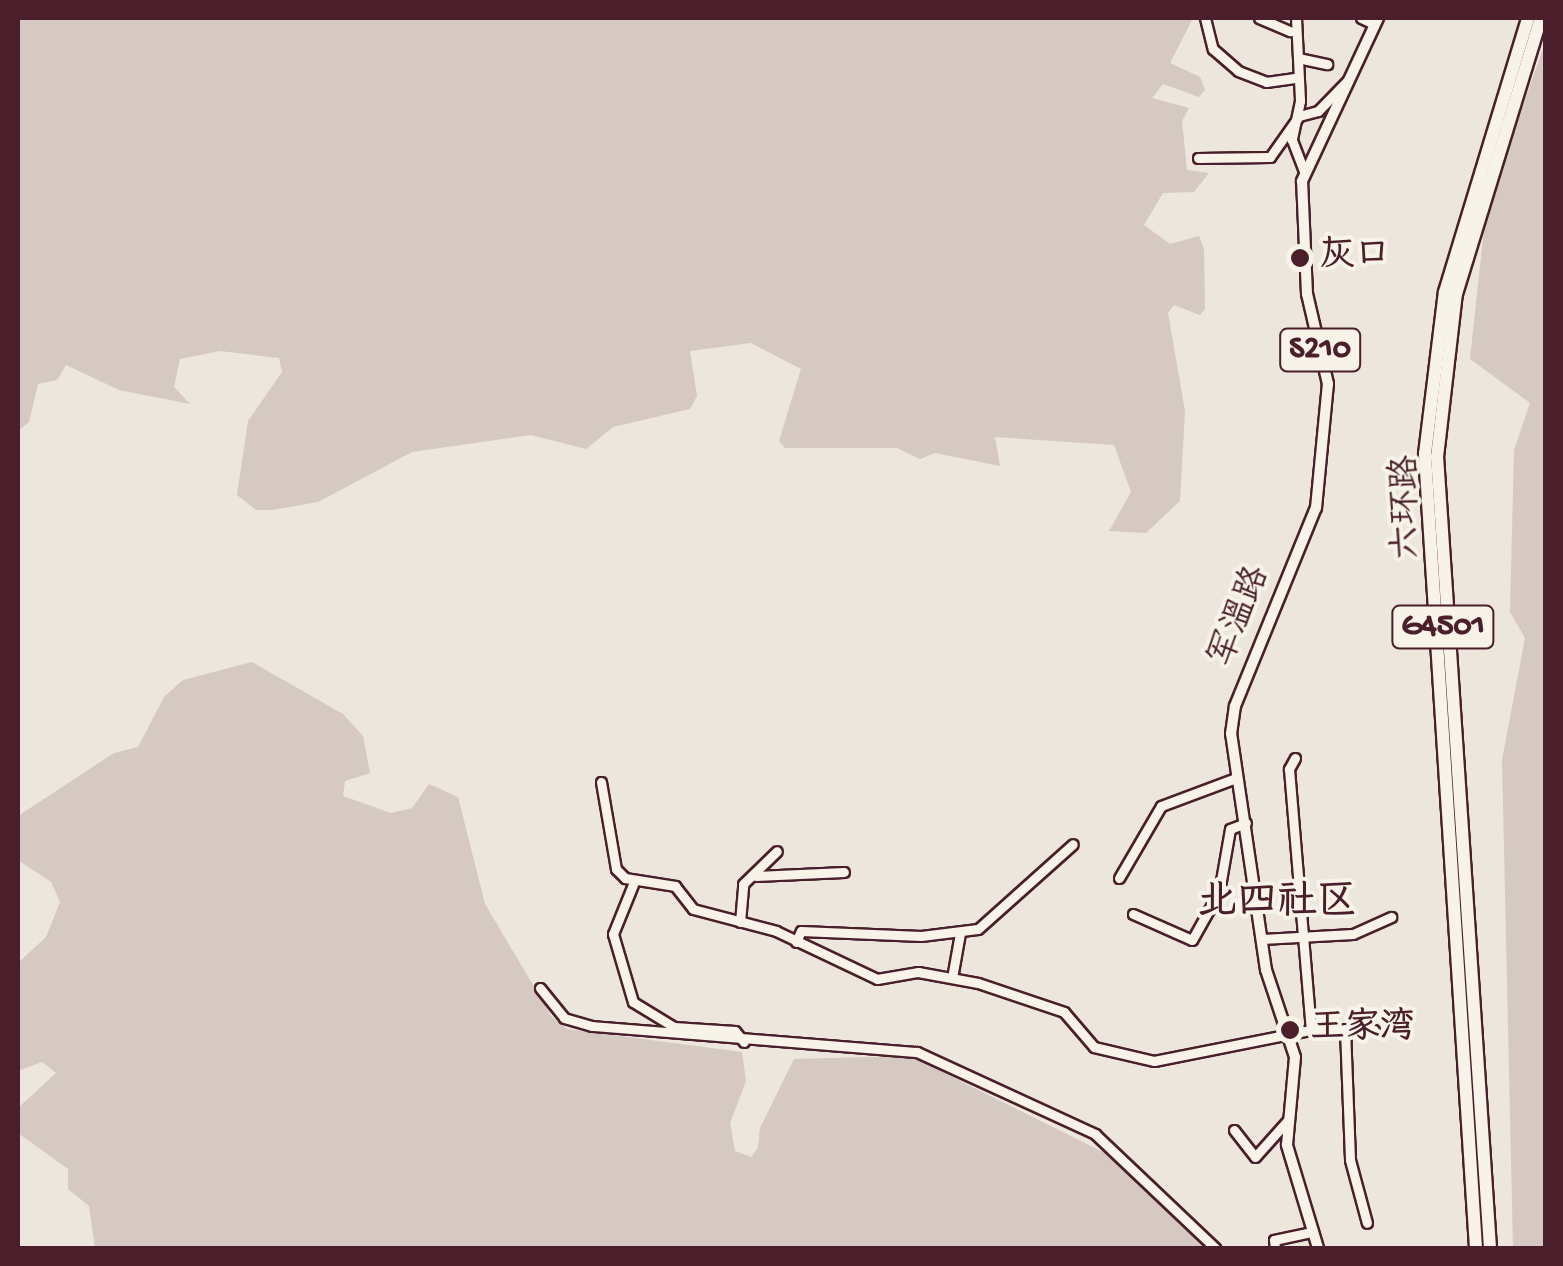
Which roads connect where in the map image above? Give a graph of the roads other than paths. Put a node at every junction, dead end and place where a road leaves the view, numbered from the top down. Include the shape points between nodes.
1 (1205, 18) edge
2 (1259, 18) edge
3 (1296, 18) edge
4 (1361, 18) edge
5 (1528, 18) edge
6 (1541, 18) edge
7 (1376, 21) edge
8 (1290, 31) junction
9 (1298, 58) junction
10 (1327, 64) dead end
11 (1296, 78) junction
12 (1350, 78) junction
13 (1298, 116) junction
14 (1198, 158) dead end
15 (1304, 172) junction
16 (1295, 758) dead end
17 (1236, 778) junction
18 (601, 782) dead end
19 (1246, 823) junction
20 (1074, 844) dead end
21 (778, 851) dead end
22 (844, 872) dead end
23 (733, 874) dead end
24 (756, 876) junction
25 (1119, 878) dead end
26 (634, 882) junction
27 (743, 884) junction
28 (1133, 914) dead end
29 (1391, 917) dead end
30 (740, 922) junction
31 (960, 933) junction
32 (1300, 937) junction
33 (1262, 940) junction
34 (796, 942) junction
35 (952, 978) junction
36 (540, 988) dead end
37 (1345, 1029) junction
38 (1374, 1030) dead end
39 (1310, 1031) junction
40 (1288, 1038) junction
41 (744, 1042) junction
42 (1288, 1120) junction
43 (1234, 1130) dead end
44 (1367, 1224) dead end
45 (1313, 1232) junction
46 (1215, 1248) edge
47 (1276, 1248) edge
48 (1318, 1248) edge
49 (1476, 1248) edge
50 (1490, 1248) edge

1 - 11 street via 1213,49 1238,70 1266,82
2 - 8 street
3 - 8 street
4 - 7 street
5 - 49 highway, 六环路 / G4501 via 1444,292 1425,454
6 - 50 highway, 六环路 / G4501 via 1469,238 1437,457
7 - 12 main road, 军温路 / S210
8 - 9 street
9 - 10 street
9 - 11 street
11 - 13 street
12 - 13 street via 1318,111
12 - 15 main road, 军温路 / S210
13 - 14 street via 1270,157
13 - 15 street via 1292,140
15 - 17 main road, 军温路 / S210 via 1307,294 1328,410 1310,530 1233,711
16 - 32 street via 1289,769
17 - 19 main road, 军温路 / S210
17 - 25 street via 1161,806
18 - 26 street via 616,868
19 - 28 street via 1230,829 1219,892 1192,940
19 - 33 main road, 军温路 / S210
20 - 31 street via 995,916
21 - 24 street via 764,856
22 - 24 street
23 - 27 street
24 - 27 street
26 - 30 street via 676,886 693,909
26 - 41 street via 613,934 634,1002 644,1016 674,1027 735,1031
27 - 30 street
29 - 32 street via 1352,934
30 - 34 street
31 - 34 street via 801,931
31 - 35 street
32 - 33 street
32 - 39 street
33 - 40 main road, 军温路 / S210
34 - 35 street via 877,979 918,972
35 - 40 street via 1064,1012 1080,1039 1143,1059
36 - 41 street via 564,1018 592,1026
37 - 38 street
37 - 39 street
37 - 44 street via 1350,1160
39 - 40 street
40 - 42 main road, 军温路 / S210 via 1294,1057
41 - 46 street via 917,1052 1095,1134
42 - 43 street via 1256,1158
42 - 45 main road, 军温路 / S210 via 1287,1145
45 - 47 street via 1274,1240
45 - 48 main road, 军温路 / S210

